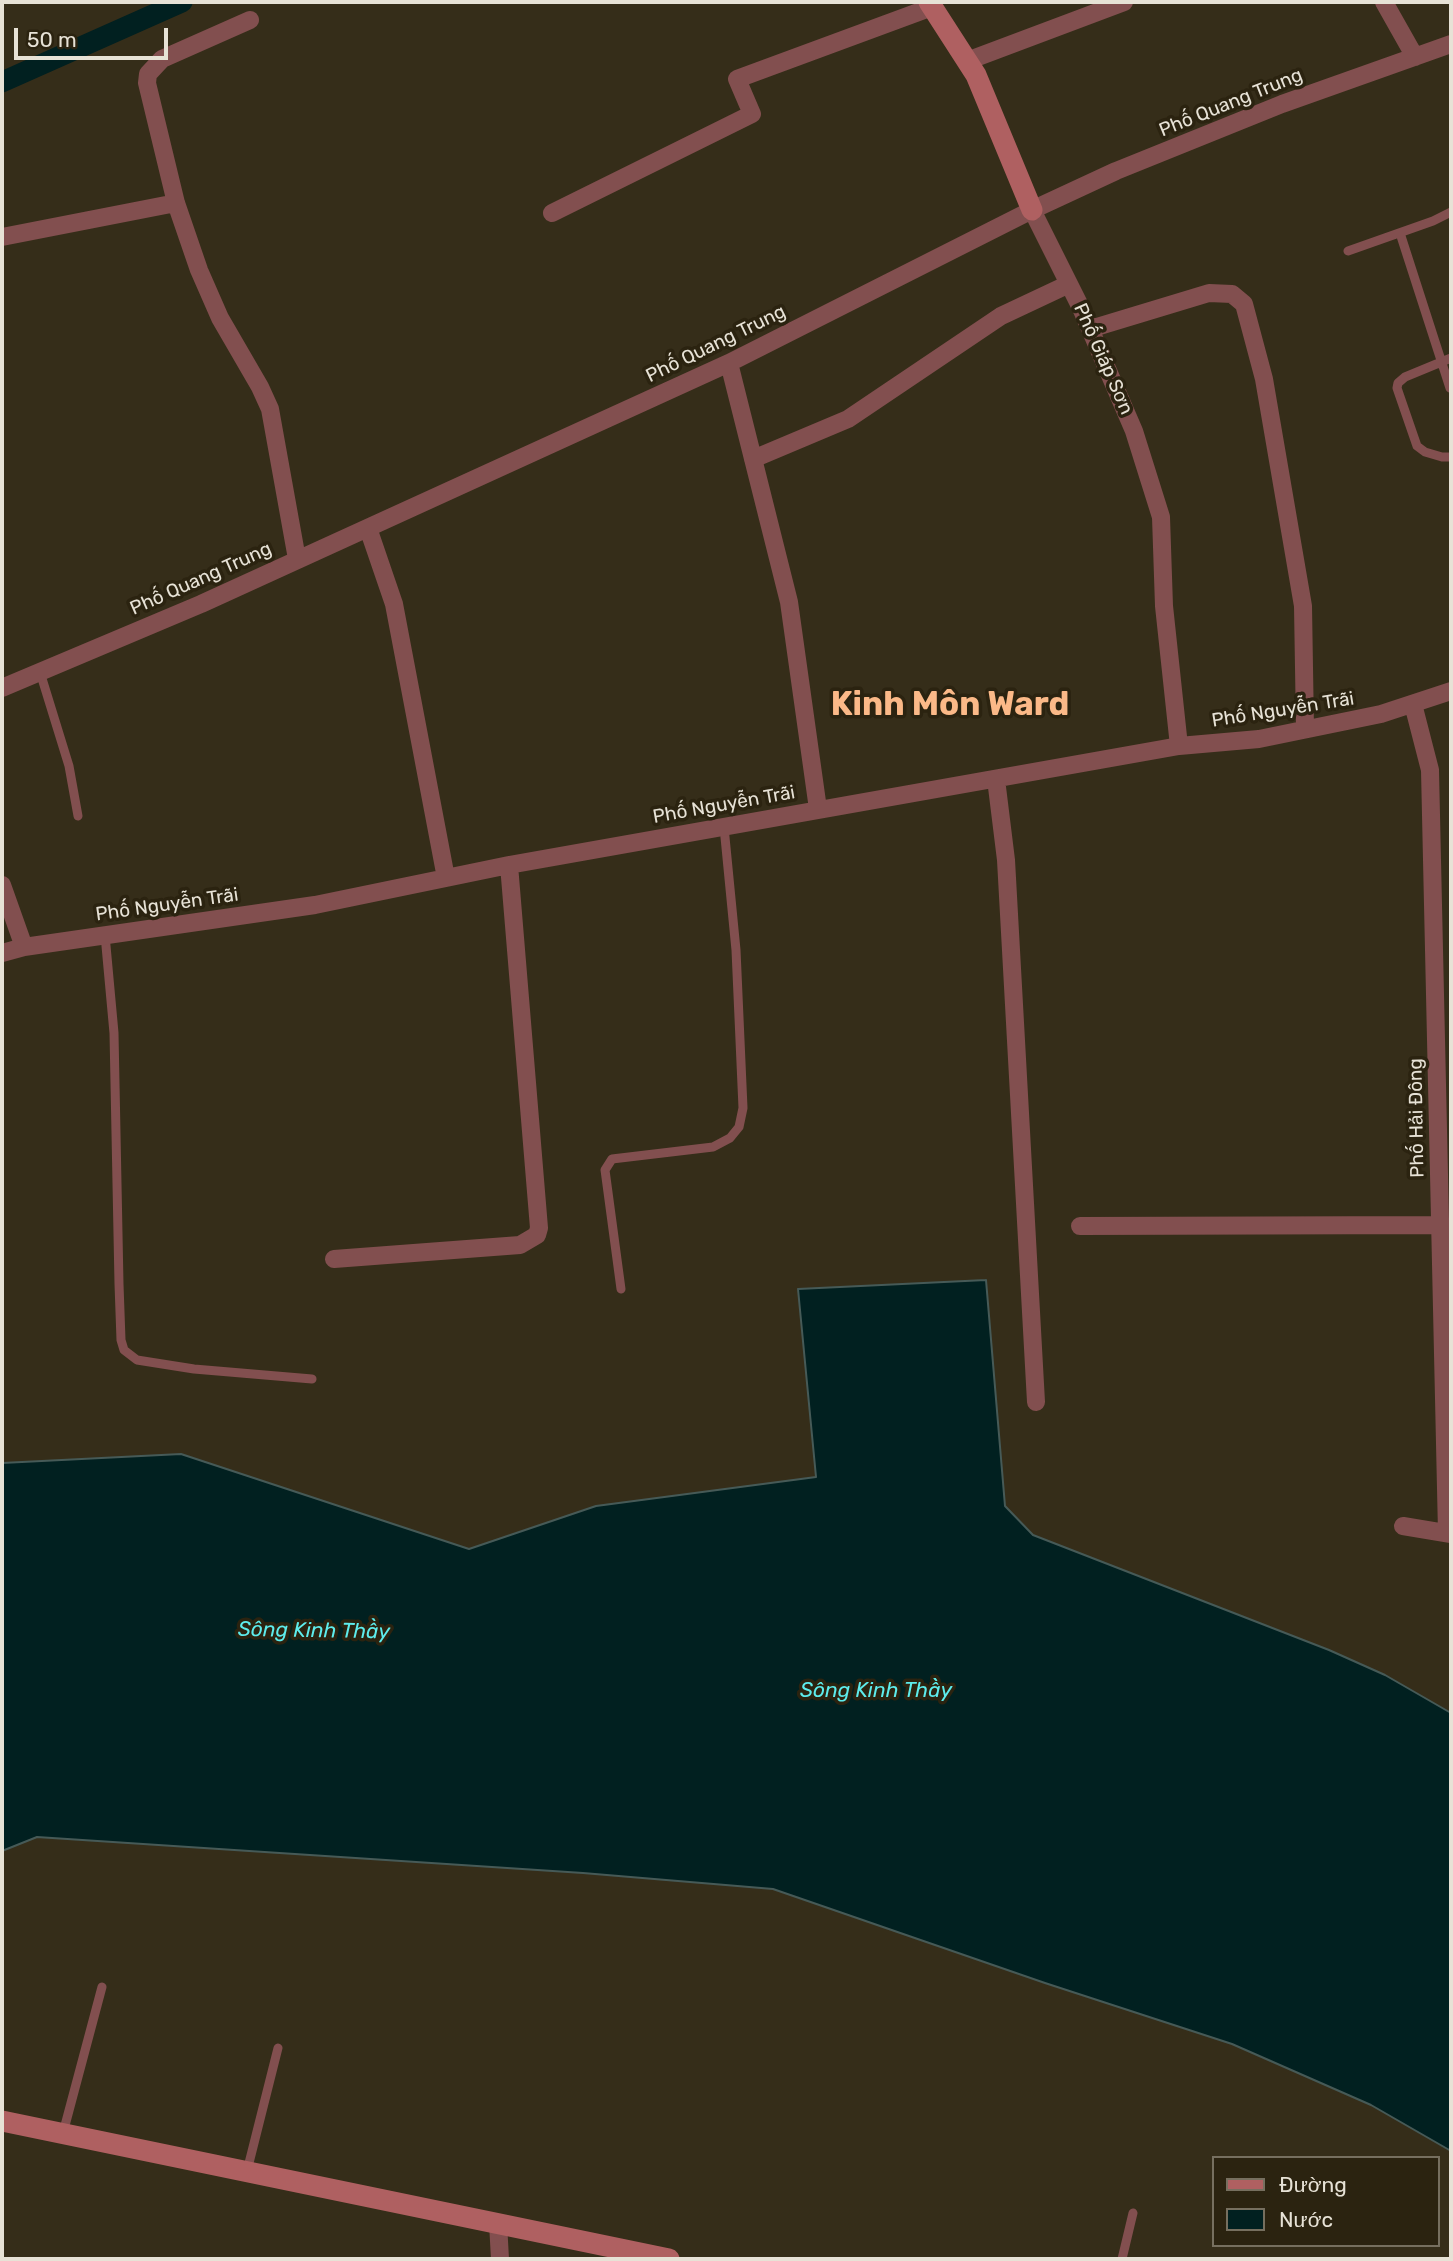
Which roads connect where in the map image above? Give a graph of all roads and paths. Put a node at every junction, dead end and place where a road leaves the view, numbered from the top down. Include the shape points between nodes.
1 (1124, 2) edge
2 (1384, 2) edge
3 (930, 4) edge
4 (250, 20) dead end
5 (1451, 44) edge
6 (1415, 57) junction
7 (967, 61) junction
8 (176, 202) junction
9 (1032, 210) junction
10 (552, 212) dead end
11 (1451, 212) edge
12 (1400, 233) junction
13 (2, 237) edge
14 (1348, 251) dead end
15 (1069, 284) junction
16 (1090, 329) junction
17 (1451, 358) edge
18 (1441, 362) junction
19 (729, 363) junction
20 (1450, 388) edge
21 (1451, 457) edge
22 (753, 459) junction
23 (368, 528) junction
24 (297, 558) junction
25 (40, 672) junction
26 (2, 688) edge
27 (1451, 691) edge
28 (1413, 704) junction
29 (1305, 729) junction
30 (1179, 746) junction
31 (996, 779) junction
32 (818, 809) junction
33 (78, 817) dead end
34 (724, 827) junction
35 (509, 865) junction
36 (446, 878) junction
37 (2, 885) edge
38 (105, 935) junction
39 (24, 947) junction
40 (2, 953) edge
41 (1443, 979) edge
42 (1444, 1114) edge
43 (1440, 1225) junction
44 (1080, 1226) dead end
45 (334, 1259) dead end
46 (621, 1289) dead end
47 (1447, 1359) edge
48 (312, 1379) dead end
49 (1036, 1402) dead end
50 (1403, 1526) dead end
51 (1449, 1533) edge
52 (102, 1987) dead end
53 (278, 2048) dead end
54 (2, 2121) edge
55 (63, 2133) junction
56 (247, 2171) junction
57 (1133, 2213) dead end
58 (498, 2223) junction
59 (500, 2259) edge
60 (669, 2259) edge
61 (1122, 2259) edge

1 - 7 street
2 - 6 street
3 - 7 street, Phố Giáp Sơn
3 - 10 street via 737,79 751,114
4 - 8 street via 162,59 148,74 146,83
5 - 6 street, Phố Quang Trung
6 - 9 street, Phố Quang Trung via 1269,109
7 - 9 street, Phố Giáp Sơn
8 - 13 street
8 - 24 street via 209,296 270,409
9 - 15 street, Phố Giáp Sơn
9 - 19 street, Phố Quang Trung
11 - 12 lane
12 - 14 lane
12 - 18 lane
15 - 16 street, Phố Giáp Sơn
15 - 22 street via 1001,316 848,419
16 - 29 street via 1209,293 1232,294 1244,304 1265,379 1303,606
16 - 30 street, Phố Giáp Sơn via 1134,431 1161,517 1164,606
17 - 18 lane
18 - 20 lane
18 - 21 lane via 1405,377 1398,388 1417,446
19 - 22 street
19 - 23 street, Phố Quang Trung
22 - 32 street via 789,602
23 - 24 street, Phố Quang Trung
23 - 36 street via 394,604
24 - 25 street, Phố Quang Trung
25 - 26 street, Phố Quang Trung
25 - 33 lane via 69,766
27 - 28 street, Phố Nguyễn Trãi
28 - 29 street, Phố Nguyễn Trãi
28 - 41 street, Phố Hải Đông via 1430,770
29 - 30 street, Phố Nguyễn Trãi via 1259,739
30 - 31 street, Phố Nguyễn Trãi
31 - 32 street, Phố Nguyễn Trãi
31 - 49 street via 1006,860
32 - 34 street, Phố Nguyễn Trãi
34 - 35 street, Phố Nguyễn Trãi
34 - 46 lane via 737,950 743,1108 739,1127 713,1147 612,1159 605,1170
35 - 36 street, Phố Nguyễn Trãi
35 - 45 street via 537,1235 520,1245
36 - 38 street, Phố Nguyễn Trãi via 315,905
37 - 39 street
38 - 39 street, Phố Nguyễn Trãi
38 - 48 lane via 114,1033 124,1350 137,1360 194,1370
39 - 40 street, Phố Nguyễn Trãi
41 - 42 street, Phố Hải Đông
42 - 43 street, Phố Hải Đông
43 - 44 street
43 - 47 street, Phố Hải Đông
47 - 51 street, Phố Hải Đông
50 - 51 street
52 - 55 lane
53 - 56 lane
54 - 55 street
55 - 56 street
56 - 58 street
57 - 61 lane
58 - 59 street
58 - 60 street

